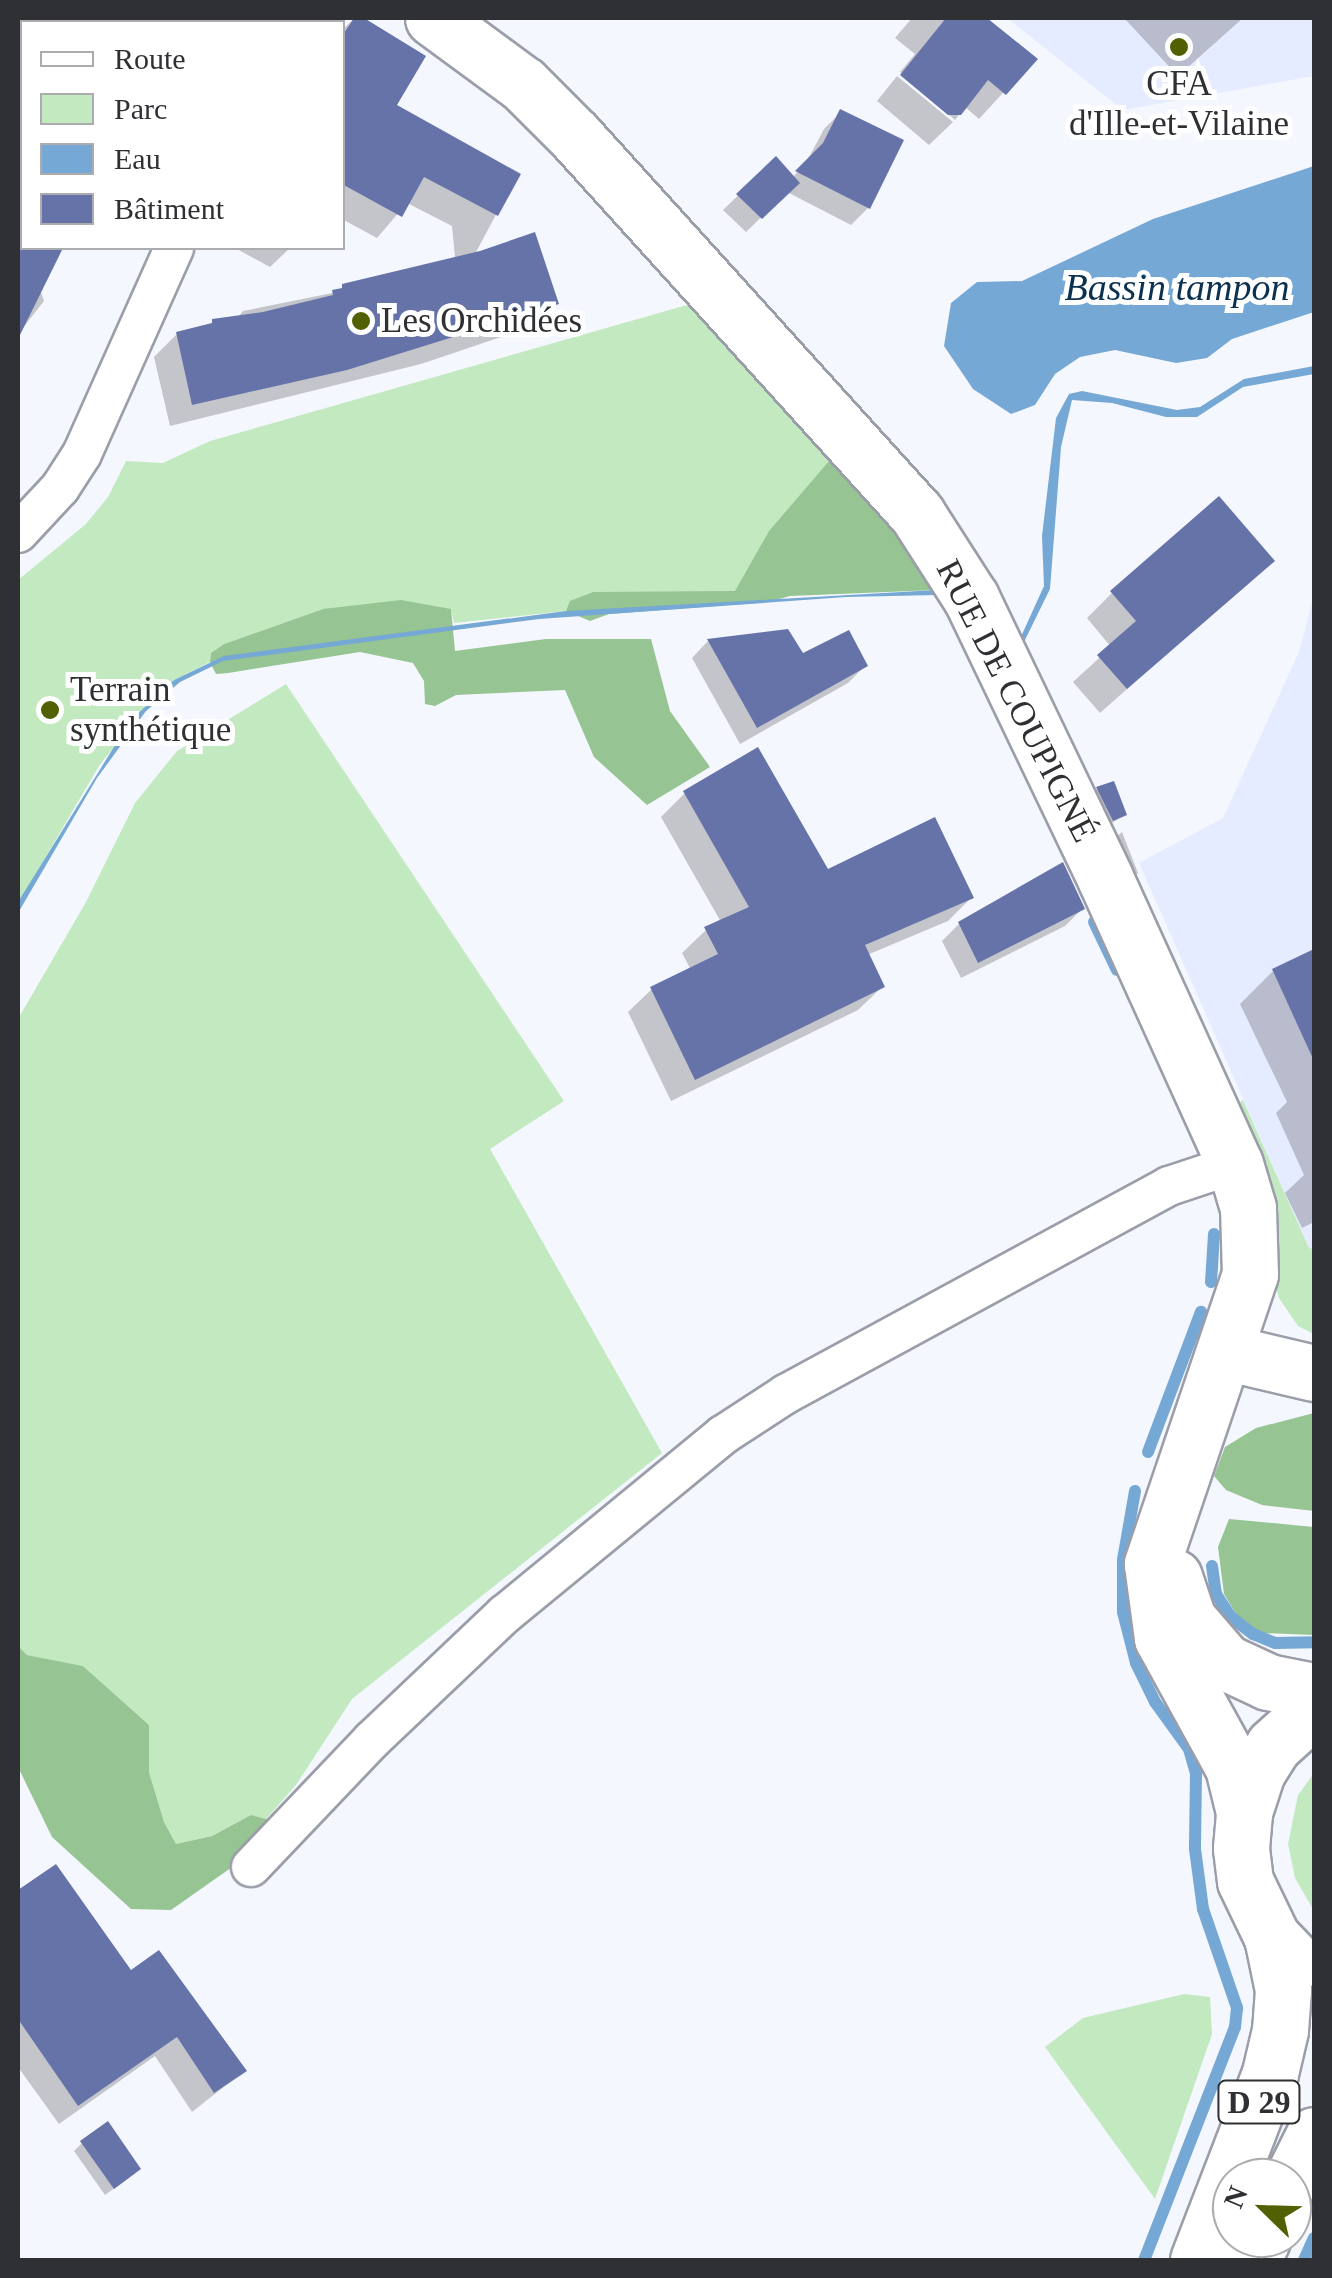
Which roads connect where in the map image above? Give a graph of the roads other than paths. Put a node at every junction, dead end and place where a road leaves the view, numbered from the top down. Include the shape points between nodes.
1 (433, 18) edge
2 (173, 250) edge
3 (18, 532) edge
4 (1234, 1164) junction
5 (1225, 1352) junction
6 (1314, 1373) edge
7 (1176, 1484) junction
8 (1314, 1691) edge
9 (1314, 1708) edge
10 (1244, 1812) junction
11 (251, 1867) dead end
12 (1272, 1938) junction
13 (1314, 1975) edge
14 (1198, 2260) edge

1 - 4 street, RUE DE COUPIGNÉ via 522,84 575,136 917,514 970,598
2 - 3 street via 82,454
4 - 5 street, RUE DE COUPIGNÉ via 1248,1208 1250,1274
4 - 11 street via 1169,1186 786,1394 723,1435 492,1626
5 - 6 street
5 - 7 street, RUE DE COUPIGNÉ
7 - 8 street, RUE DE COUPIGNÉ via 1170,1551 1188,1619 1205,1643 1246,1674
7 - 10 street, RUE DE COUPIGNÉ via 1152,1564 1156,1616 1169,1657 1233,1767
9 - 10 street via 1273,1746
10 - 12 street via 1246,1881
12 - 13 street
12 - 14 street, D 29 via 1284,1990 1273,2059

